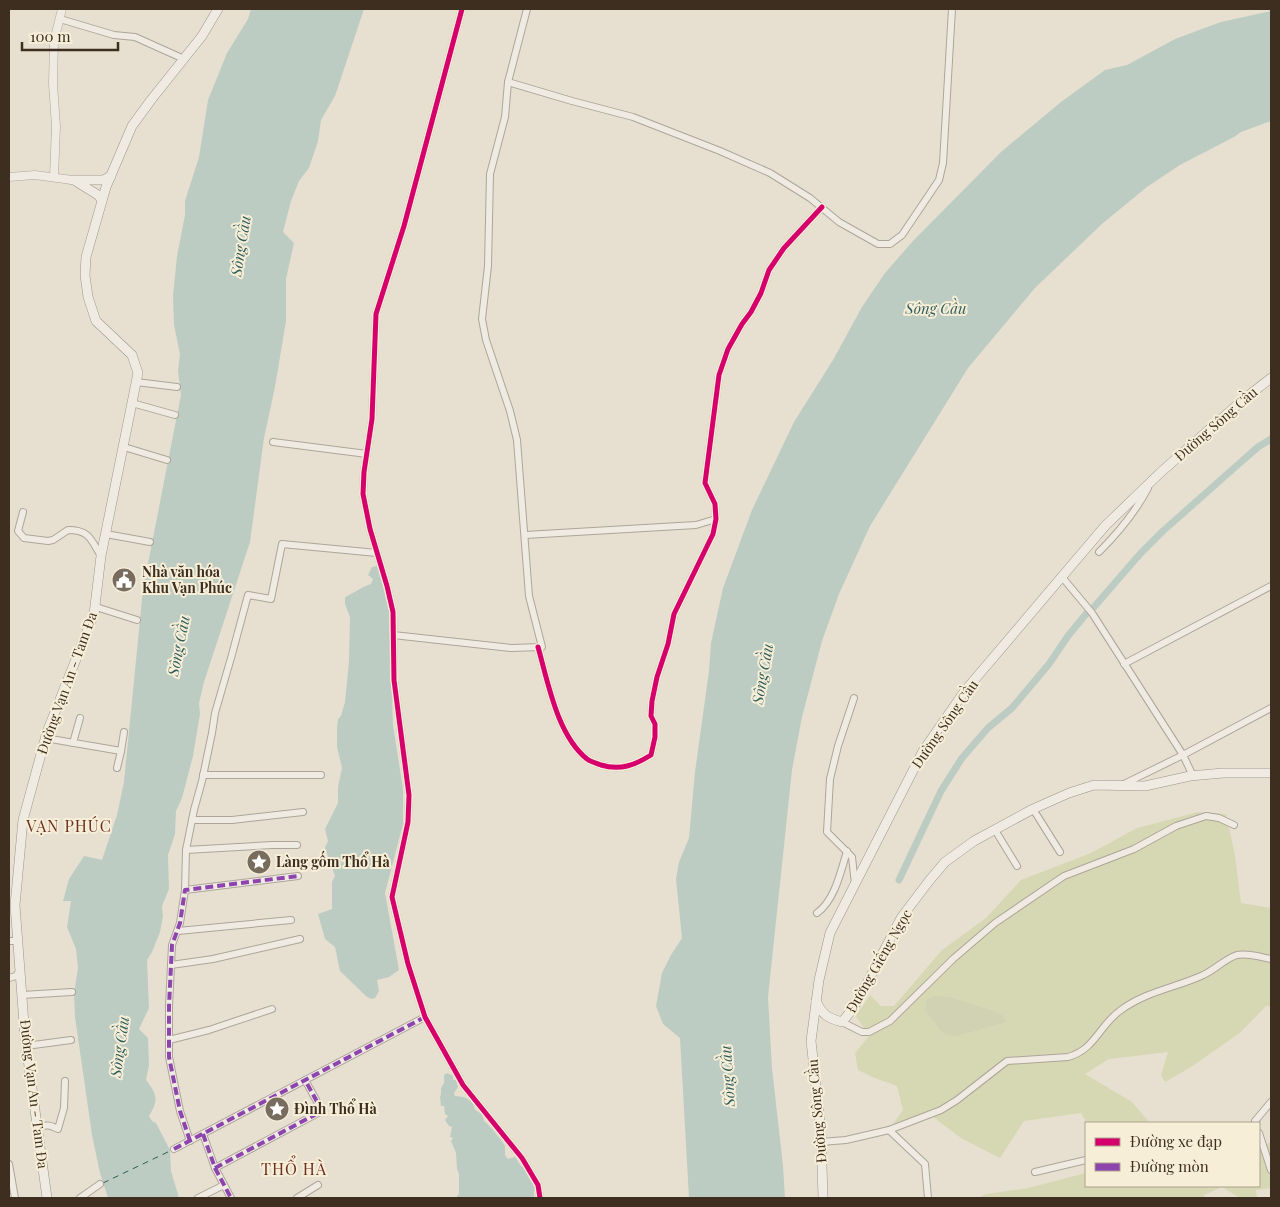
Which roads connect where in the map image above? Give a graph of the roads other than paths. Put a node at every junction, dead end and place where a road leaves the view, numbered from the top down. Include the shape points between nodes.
1 (62, 9) edge
2 (218, 9) edge
3 (462, 9) edge
4 (527, 9) edge
5 (952, 9) edge
6 (60, 19) junction
7 (184, 59) junction
8 (508, 82) junction
9 (111, 176) junction
10 (9, 177) edge
11 (54, 177) junction
12 (72, 180) junction
13 (102, 200) junction
14 (822, 207) junction
15 (1271, 378) edge
16 (136, 382) junction
17 (177, 387) dead end
18 (132, 403) junction
19 (175, 415) dead end
20 (273, 442) dead end
21 (124, 447) junction
22 (367, 454) junction
23 (166, 460) dead end
24 (1150, 482) junction
25 (23, 512) dead end
26 (716, 519) junction
27 (106, 534) junction
28 (525, 536) junction
29 (150, 542) dead end
30 (1099, 552) dead end
31 (377, 553) junction
32 (101, 556) junction
33 (1062, 577) junction
34 (1271, 586) edge
35 (96, 607) junction
36 (137, 620) dead end
37 (393, 635) junction
38 (538, 648) junction
39 (1124, 664) junction
40 (854, 698) dead end
41 (1271, 708) edge
42 (80, 718) dead end
43 (124, 732) dead end
44 (45, 738) junction
45 (73, 743) junction
46 (121, 751) junction
47 (1183, 755) junction
48 (117, 768) dead end
49 (1271, 772) edge
50 (203, 775) junction
51 (321, 775) dead end
52 (1194, 776) junction
53 (1121, 785) junction
54 (1034, 809) junction
55 (303, 812) dead end
56 (192, 820) junction
57 (1234, 825) dead end
58 (996, 830) junction
59 (297, 845) dead end
60 (186, 850) junction
61 (847, 851) junction
62 (1060, 852) dead end
63 (1017, 866) dead end
64 (298, 876) dead end
65 (855, 884) junction
66 (185, 890) junction
67 (817, 913) dead end
68 (291, 920) dead end
69 (178, 930) junction
70 (300, 939) dead end
71 (13, 941) edge
72 (1271, 959) edge
73 (171, 965) junction
74 (20, 970) junction
75 (9, 979) edge
76 (22, 991) junction
77 (72, 992) dead end
78 (816, 1001) junction
79 (272, 1009) dead end
80 (425, 1017) junction
81 (842, 1022) junction
82 (71, 1040) dead end
83 (169, 1040) junction
84 (26, 1046) junction
85 (305, 1080) junction
86 (65, 1081) dead end
87 (1271, 1102) edge
88 (1256, 1122) edge
89 (38, 1128) junction
90 (889, 1130) junction
91 (203, 1134) junction
92 (190, 1141) junction
93 (1260, 1141) edge
94 (821, 1142) junction
95 (174, 1149) dead end
96 (1085, 1160) edge
97 (9, 1164) edge
98 (215, 1168) junction
99 (1271, 1170) edge
100 (1034, 1172) dead end
101 (100, 1184) dead end
102 (224, 1185) junction
103 (318, 1186) dead end
104 (15, 1198) edge
105 (47, 1198) edge
106 (80, 1198) edge
107 (198, 1198) edge
108 (231, 1198) edge
109 (297, 1198) edge
110 (540, 1198) edge
111 (823, 1198) edge
112 (928, 1198) edge

1 - 6 street
2 - 7 main road
3 - 22 street via 406,217 376,314 372,419
4 - 8 street
5 - 14 street via 944,163 939,180 902,235 890,244 878,244 864,237
6 - 7 street via 135,38
6 - 11 street via 54,40
7 - 9 main road via 136,119
8 - 14 street via 633,117 720,151 770,173
8 - 28 street via 505,117 490,174 488,266 482,319 517,440
9 - 12 main road via 103,180
9 - 13 main road
10 - 11 street
11 - 12 street
12 - 13 main road via 98,194
13 - 16 main road, Đường Vạn An - Tam Đa via 86,257 88,297 96,321 132,355 138,373
14 - 26 street via 784,248 769,270 761,293 728,349 718,375 706,482 715,504
15 - 24 main road, Đường Sông Cầu
16 - 17 street
16 - 18 main road, Đường Vạn An - Tam Đa
18 - 19 street
18 - 21 main road, Đường Vạn An - Tam Đa
20 - 22 street
21 - 23 street
21 - 27 main road, Đường Vạn An - Tam Đa
22 - 31 street via 363,494
24 - 30 street via 1124,527
24 - 33 main road, Đường Sông Cầu via 1105,526
25 - 32 street via 18,531 24,538 48,542 68,530 83,532
26 - 28 street via 696,525
26 - 38 street via 713,534 674,614 652,701 655,737 651,755 636,765 618,768 588,760 566,732
27 - 29 street
27 - 32 main road, Đường Vạn An - Tam Đa
28 - 38 street via 528,596 542,647
31 - 37 street via 388,586
31 - 50 street via 282,544 271,599 248,595 215,713
32 - 35 main road, Đường Vạn An - Tam Đa
33 - 39 street via 1092,613
33 - 65 main road, Đường Sông Cầu via 964,692 923,751
34 - 39 street
35 - 36 street
35 - 44 main road, Đường Vạn An - Tam Đa
37 - 38 street
37 - 80 street via 397,714 409,795 408,822 392,897
39 - 47 street
40 - 61 street via 832,764 827,801 827,832
41 - 47 street
42 - 45 street
43 - 46 street
44 - 45 street
44 - 71 main road, Đường Vạn An - Tam Đa via 23,820
45 - 46 street
46 - 48 street
47 - 52 street
47 - 53 street
49 - 52 main road, Đường Giếng Ngọc
50 - 51 street
50 - 56 street
52 - 53 main road, Đường Giếng Ngọc via 1146,786
53 - 54 main road, Đường Giếng Ngọc via 1094,785
54 - 58 main road, Đường Giếng Ngọc
54 - 62 street
55 - 56 street via 232,820
56 - 60 street
57 - 81 street via 1206,816 1064,876 995,923 890,1021 869,1032
58 - 63 street
58 - 81 main road, Đường Giếng Ngọc via 945,862 929,881 901,918 863,991
59 - 60 street
60 - 66 street
61 - 65 street via 852,857
61 - 67 street via 830,897
64 - 66 street
65 - 78 main road, Đường Sông Cầu via 830,933
66 - 69 street
68 - 69 street
69 - 73 street via 172,945
70 - 73 street
71 - 74 main road, Đường Vạn An - Tam Đa
72 - 90 street via 1247,955 1232,957 1204,975 1139,999 1120,1010 1093,1042 1076,1054 1007,1061 948,1106
73 - 83 street
74 - 75 street
74 - 76 main road, Đường Vạn An - Tam Đa
75 - 76 street
76 - 77 street
76 - 84 main road, Đường Vạn An - Tam Đa
78 - 81 main road, Đường Giếng Ngọc via 826,1017
78 - 94 main road, Đường Sông Cầu via 811,1041
79 - 83 street
80 - 85 street
80 - 110 street via 463,1085 522,1158 538,1185
82 - 84 street
83 - 92 street via 169,1057 180,1111
84 - 89 main road, Đường Vạn An - Tam Đa
85 - 91 street
85 - 98 street via 320,1112
86 - 89 street via 64,1108 58,1129 49,1125
87 - 88 street
89 - 105 main road, Đường Vạn An - Tam Đa
90 - 94 street
90 - 112 street via 925,1164
91 - 92 street
91 - 98 street
92 - 95 street
93 - 99 street
94 - 111 main road, Đường Sông Cầu
96 - 100 street
97 - 104 street
98 - 102 street
101 - 106 street
102 - 107 street
102 - 108 street
103 - 109 street

